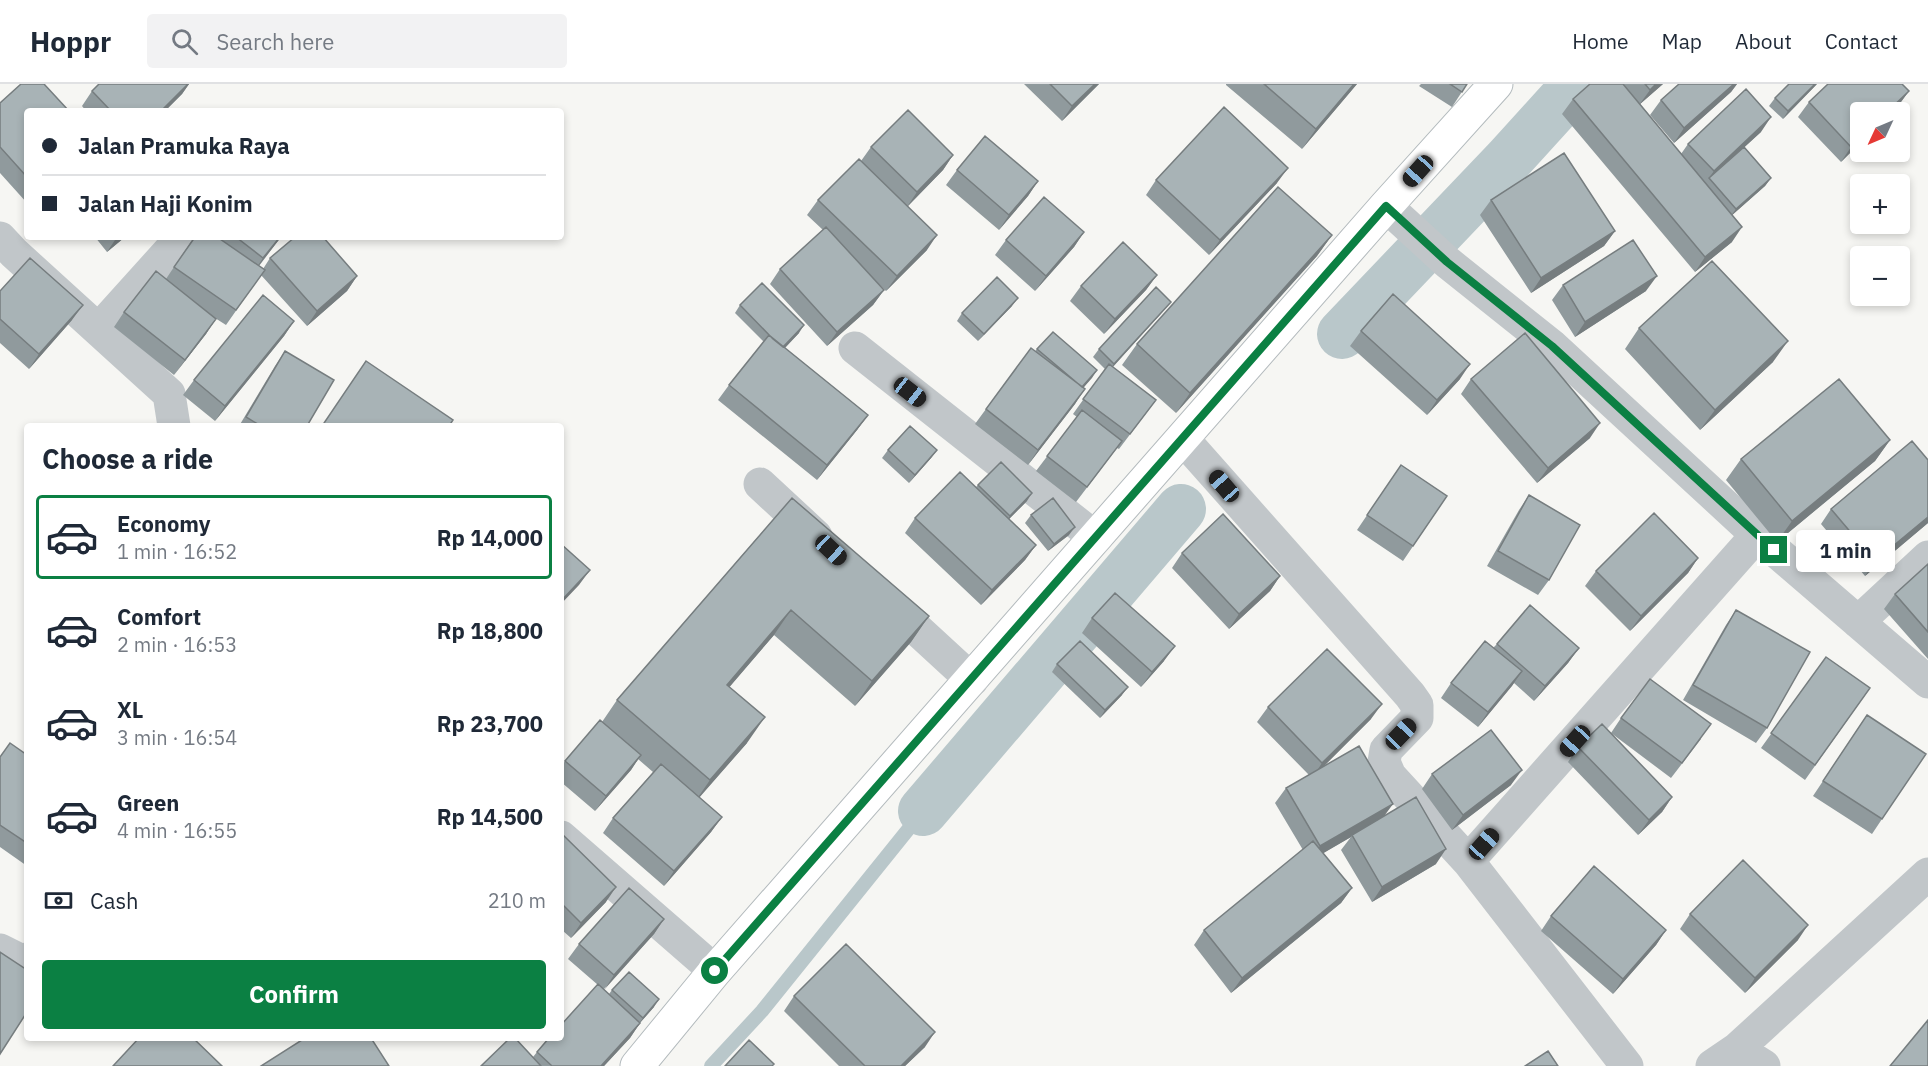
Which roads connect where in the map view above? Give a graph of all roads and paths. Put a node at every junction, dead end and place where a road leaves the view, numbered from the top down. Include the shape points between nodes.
1 (1496, 84) edge
2 (1393, 212) junction
3 (0, 238) edge
4 (179, 240) edge
5 (99, 329) junction
6 (855, 348) dead end
7 (174, 423) edge
8 (1183, 439) junction
9 (760, 484) dead end
10 (1757, 535) junction
11 (1096, 538) junction
12 (1928, 557) edge
13 (840, 558) edge
14 (866, 582) edge
15 (1858, 622) junction
16 (972, 680) junction
17 (1928, 682) edge
18 (564, 840) edge
19 (1468, 861) junction
20 (1928, 874) edge
21 (0, 950) edge
22 (24, 962) edge
23 (715, 971) junction
24 (1738, 1060) edge
25 (637, 1066) edge
26 (1627, 1066) edge

1 - 2 street
2 - 8 street
2 - 10 street via 1447,262 1552,346
3 - 5 street
4 - 5 street
5 - 7 street via 169,394
6 - 11 street
8 - 11 street
8 - 19 street via 1418,705 1417,718 1386,750 1384,762 1390,776
9 - 13 street
10 - 15 street
10 - 19 street
11 - 16 street
12 - 15 street
14 - 16 street
15 - 17 street
16 - 23 street
18 - 23 street
19 - 26 street
20 - 24 street
21 - 22 street
23 - 25 street

